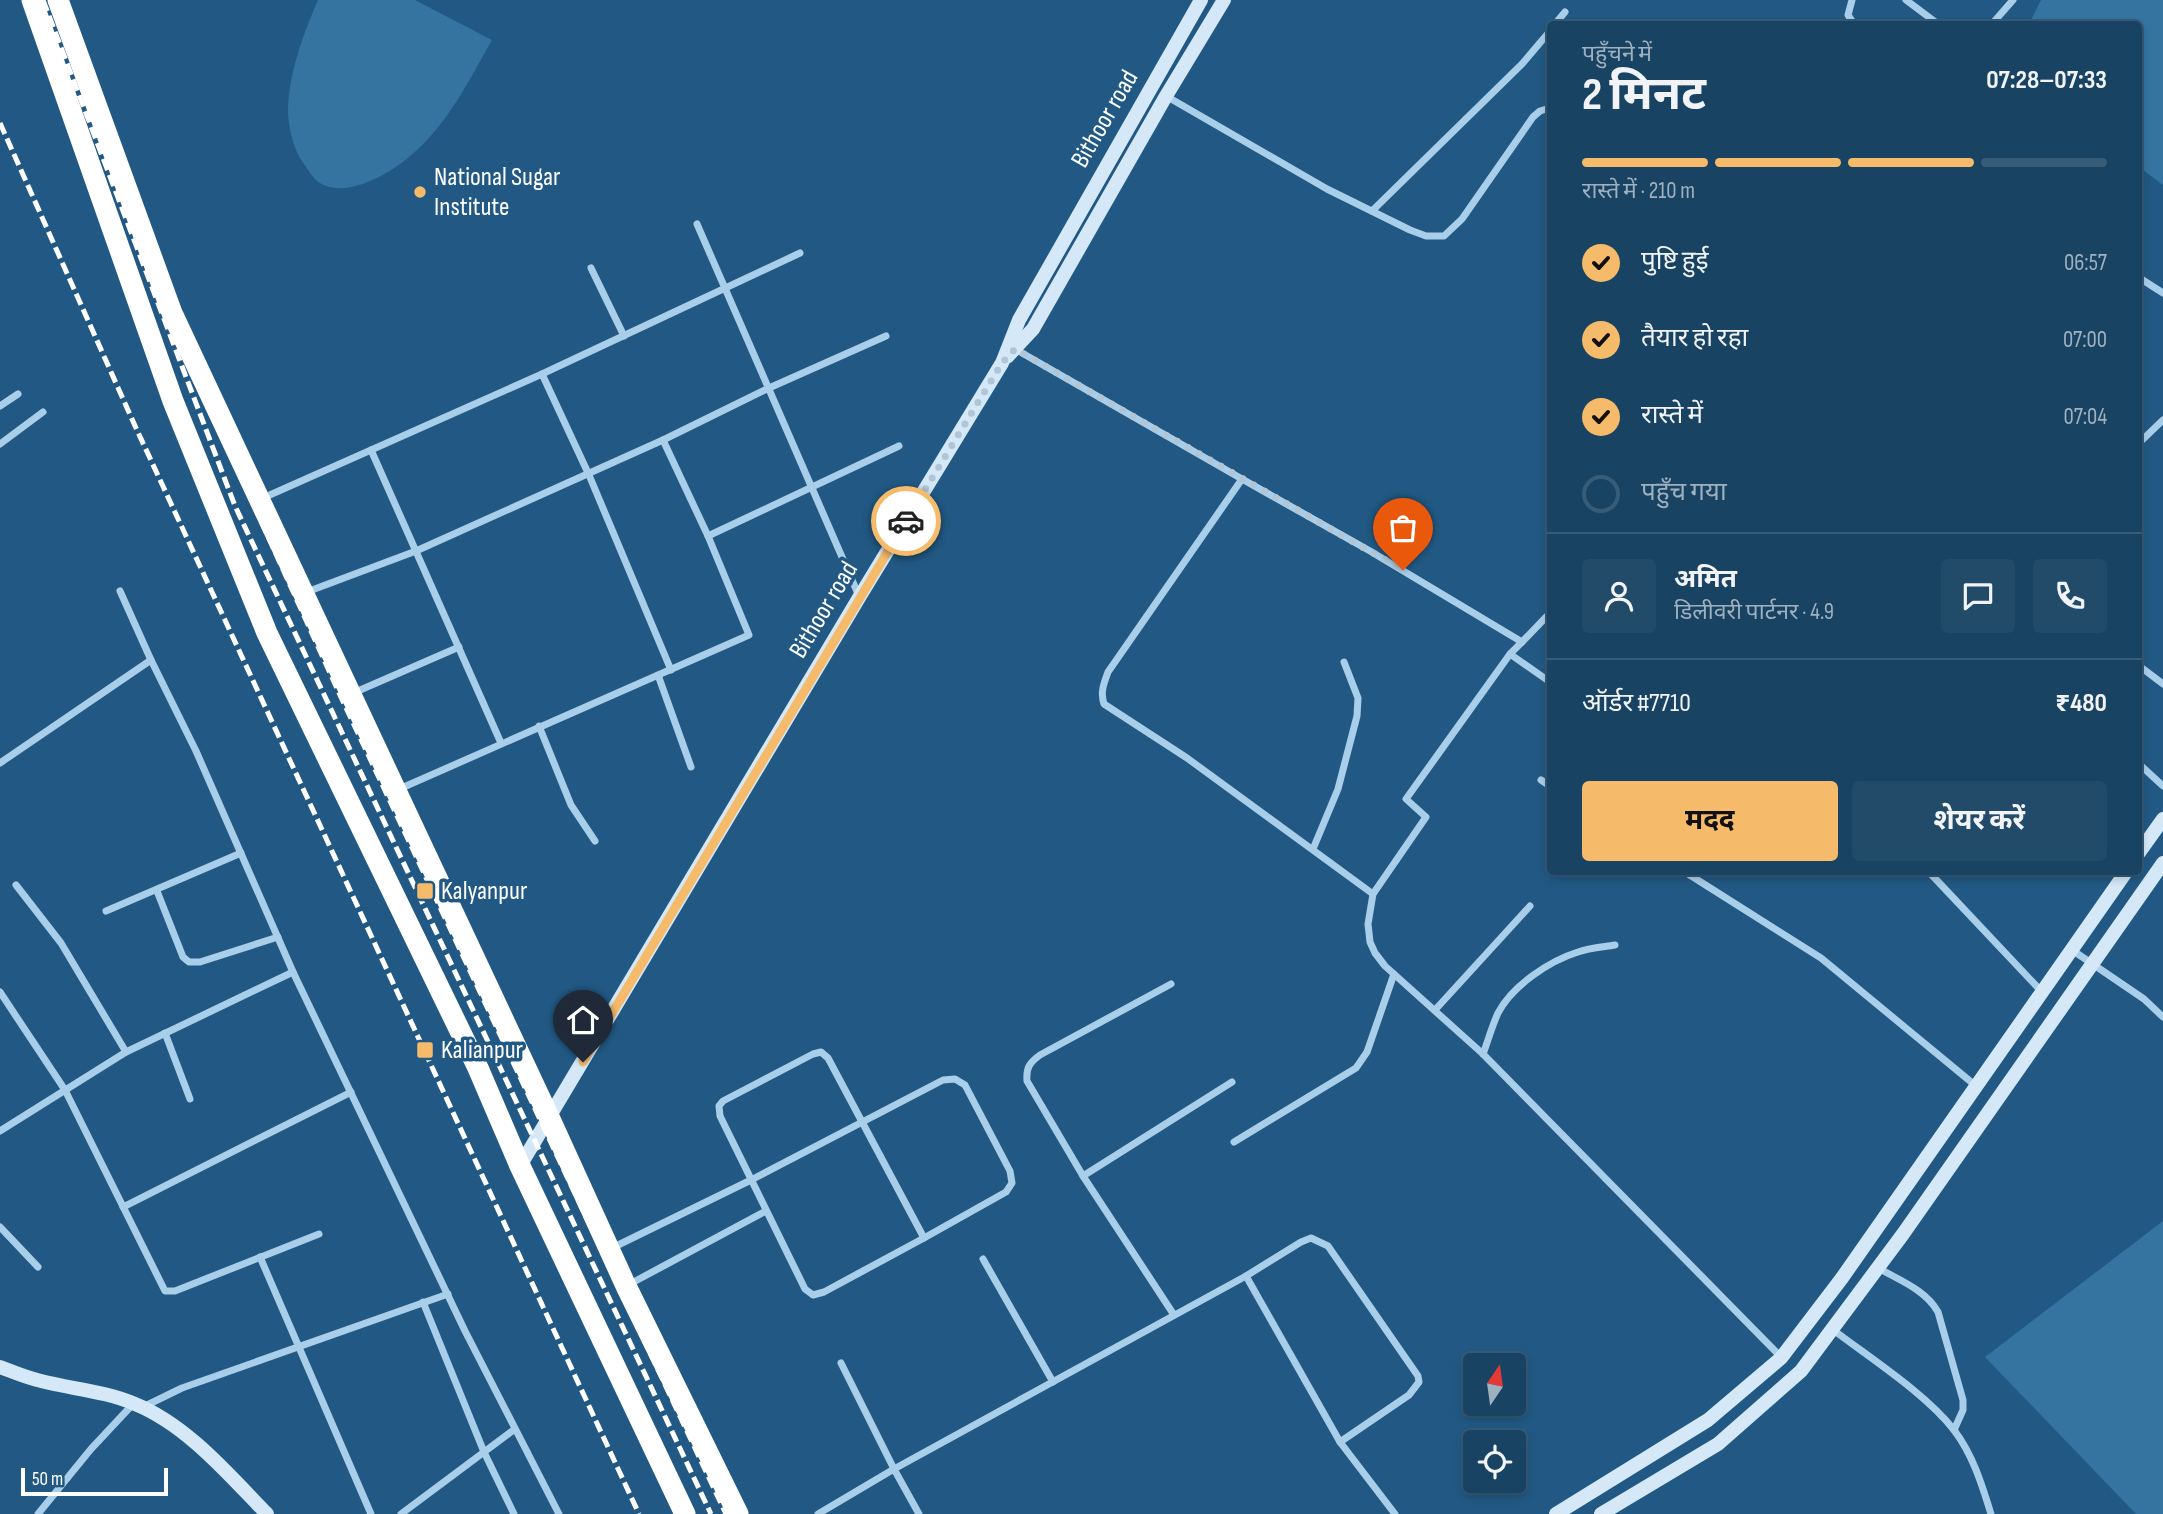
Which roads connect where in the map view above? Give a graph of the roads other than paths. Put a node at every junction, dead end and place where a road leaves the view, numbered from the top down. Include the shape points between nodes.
1 (32, 0) edge
2 (58, 0) edge
3 (1201, 0) edge
4 (1224, 0) edge
5 (1852, 0) edge
6 (1906, 0) edge
7 (2014, 0) edge
8 (1566, 12) dead end
9 (1558, 21) edge
10 (1852, 21) edge
11 (1934, 21) edge
12 (1995, 21) edge
13 (1547, 35) edge
14 (1166, 96) junction
15 (1547, 109) edge
16 (1373, 211) junction
17 (697, 224) dead end
18 (800, 253) dead end
19 (591, 268) dead end
20 (2142, 280) edge
21 (726, 288) junction
22 (2163, 293) edge
23 (624, 336) junction
24 (886, 336) dead end
25 (1015, 349) junction
26 (1002, 363) junction
27 (542, 374) junction
28 (769, 388) junction
29 (18, 394) dead end
30 (0, 406) edge
31 (43, 412) dead end
32 (2163, 419) edge
33 (2142, 439) edge
34 (663, 440) junction
35 (0, 444) edge
36 (900, 446) dead end
37 (372, 450) junction
38 (589, 475) junction
39 (1242, 479) junction
40 (811, 489) junction
41 (259, 499) junction
42 (708, 536) junction
43 (416, 551) junction
44 (120, 591) dead end
45 (303, 593) junction
46 (860, 597) junction
47 (1547, 616) edge
48 (1522, 642) junction
49 (459, 647) junction
50 (1510, 654) junction
51 (151, 660) junction
52 (1344, 662) dead end
53 (2142, 667) edge
54 (671, 670) junction
55 (657, 675) junction
56 (1547, 680) edge
57 (2163, 684) edge
58 (351, 694) junction
59 (539, 726) junction
60 (501, 743) junction
61 (0, 763) edge
62 (691, 767) dead end
63 (2142, 767) edge
64 (1541, 780) dead end
65 (1547, 784) edge
66 (2163, 786) edge
67 (396, 791) junction
68 (2163, 819) edge
69 (595, 841) dead end
70 (2142, 848) edge
71 (1312, 849) junction
72 (241, 853) junction
73 (2163, 863) edge
74 (1690, 875) edge
75 (1932, 875) edge
76 (2124, 875) edge
77 (16, 885) dead end
78 (157, 891) junction
79 (1373, 894) junction
80 (1530, 906) dead end
81 (106, 911) dead end
82 (278, 937) junction
83 (1615, 945) dead end
84 (2072, 950) junction
85 (2092, 965) junction
86 (293, 972) junction
87 (1394, 974) junction
88 (1171, 984) dead end
89 (0, 992) edge
90 (2042, 992) junction
91 (1434, 1010) junction
92 (2163, 1017) edge
93 (164, 1033) junction
94 (126, 1052) junction
95 (1483, 1054) junction
96 (1231, 1082) dead end
97 (1976, 1086) junction
98 (65, 1090) junction
99 (351, 1092) junction
100 (190, 1099) dead end
101 (549, 1117) junction
102 (861, 1122) junction
103 (0, 1131) edge
104 (1234, 1142) dead end
105 (520, 1166) junction
106 (1083, 1176) junction
107 (751, 1180) junction
108 (123, 1207) junction
109 (766, 1210) junction
110 (0, 1227) edge
111 (319, 1234) dead end
112 (924, 1238) junction
113 (609, 1249) junction
114 (260, 1257) junction
115 (983, 1259) dead end
116 (38, 1268) dead end
117 (1878, 1268) junction
118 (1246, 1276) junction
119 (626, 1286) junction
120 (448, 1294) junction
121 (423, 1302) junction
122 (1174, 1315) junction
123 (1832, 1329) junction
124 (299, 1346) junction
125 (1781, 1358) junction
126 (841, 1363) dead end
127 (0, 1367) edge
128 (1053, 1382) junction
129 (138, 1405) junction
130 (515, 1429) junction
131 (1954, 1430) junction
132 (1340, 1443) junction
133 (485, 1452) junction
134 (894, 1469) junction
135 (38, 1514) edge
136 (267, 1514) edge
137 (371, 1514) edge
138 (401, 1514) edge
139 (514, 1514) edge
140 (559, 1514) edge
141 (685, 1514) edge
142 (738, 1514) edge
143 (818, 1514) edge
144 (919, 1514) edge
145 (1395, 1514) edge
146 (1556, 1514) edge
147 (1601, 1514) edge
148 (1992, 1514) edge

1 - 105 highway via 173,401 267,633 478,1068
2 - 41 highway via 172,313
3 - 26 street, Bithoor road via 1019,320
4 - 14 street
5 - 10 street via 1848,15
6 - 11 street
7 - 12 street
8 - 9 street
13 - 16 street
14 - 16 street
14 - 25 street via 1033,329
15 - 16 street via 1533,117 1462,219 1444,236 1426,236
17 - 21 street
18 - 21 street
19 - 23 street
20 - 22 street
21 - 23 street
21 - 28 street
23 - 27 street
24 - 28 street
25 - 26 street
25 - 39 street
26 - 46 street, Bithoor road
27 - 37 street
27 - 38 street
28 - 34 street
28 - 40 street
29 - 30 street
31 - 35 street
32 - 33 street
34 - 38 street
34 - 42 street
36 - 40 street
37 - 41 street
37 - 43 street
38 - 43 street
38 - 54 street
39 - 48 street
39 - 71 street via 1108,672 1102,697 1104,704
40 - 42 street
40 - 46 street
41 - 45 highway
42 - 54 street via 749,635
43 - 45 street
43 - 49 street
44 - 51 street
45 - 58 highway
46 - 101 street, Bithoor road
47 - 48 street
48 - 50 street
49 - 58 street
49 - 60 street
50 - 56 street
50 - 79 street via 1406,799 1426,817
51 - 61 street
51 - 72 street
52 - 71 street via 1358,698 1357,716 1338,789
53 - 57 street
54 - 55 street
55 - 59 street
55 - 62 street
58 - 67 highway
59 - 60 street
59 - 69 street via 571,805
60 - 67 street
63 - 66 street
64 - 65 street
67 - 101 highway
68 - 70 street
71 - 79 street
72 - 78 street
72 - 82 street
73 - 85 street
74 - 97 street via 1821,958
75 - 90 street
76 - 84 street
77 - 94 street via 61,943
78 - 81 street
78 - 82 street via 189,962
79 - 87 street via 1370,942
80 - 91 street
82 - 86 street
83 - 95 street via 1562,958 1517,990 1497,1015
84 - 85 street
84 - 90 street
85 - 92 street
85 - 117 street
86 - 93 street
86 - 99 street
87 - 91 street
87 - 104 street via 1367,1052 1356,1068
88 - 106 street via 1040,1055 1027,1067 1027,1081
89 - 98 street
90 - 97 street
91 - 95 street
93 - 94 street
93 - 100 street
94 - 98 street
95 - 125 street
96 - 106 street
97 - 125 street
98 - 103 street
98 - 108 street
99 - 108 street
99 - 120 street
101 - 105 street, Bithoor road
101 - 113 highway
102 - 107 street
102 - 107 street via 821,1052 723,1101 720,1116
102 - 112 street
102 - 112 street via 943,1080 955,1079 965,1085 1012,1183 1006,1192
105 - 141 highway
106 - 122 street
107 - 109 street
107 - 113 street
108 - 114 street via 167,1292
109 - 112 street via 805,1289 813,1295
109 - 119 street
110 - 116 street
111 - 114 street
113 - 119 highway
114 - 124 street
115 - 128 street
117 - 123 street
117 - 131 street via 1923,1293 1938,1312 1963,1400
118 - 122 street
118 - 132 street
118 - 132 street via 1306,1239 1317,1239 1416,1371 1419,1382 1415,1390
119 - 142 highway
120 - 121 street
120 - 130 street
121 - 124 street
121 - 133 street
122 - 128 street
123 - 131 street via 1899,1379
123 - 147 street via 1801,1371 1717,1444
124 - 129 street
124 - 137 street
125 - 146 street via 1708,1420
126 - 134 street
127 - 129 street
128 - 134 street
129 - 135 street via 91,1449
129 - 136 street via 158,1414 194,1443
130 - 133 street
130 - 140 street
131 - 148 street via 1979,1474
132 - 145 street
133 - 138 street
133 - 139 street
134 - 143 street
134 - 144 street

